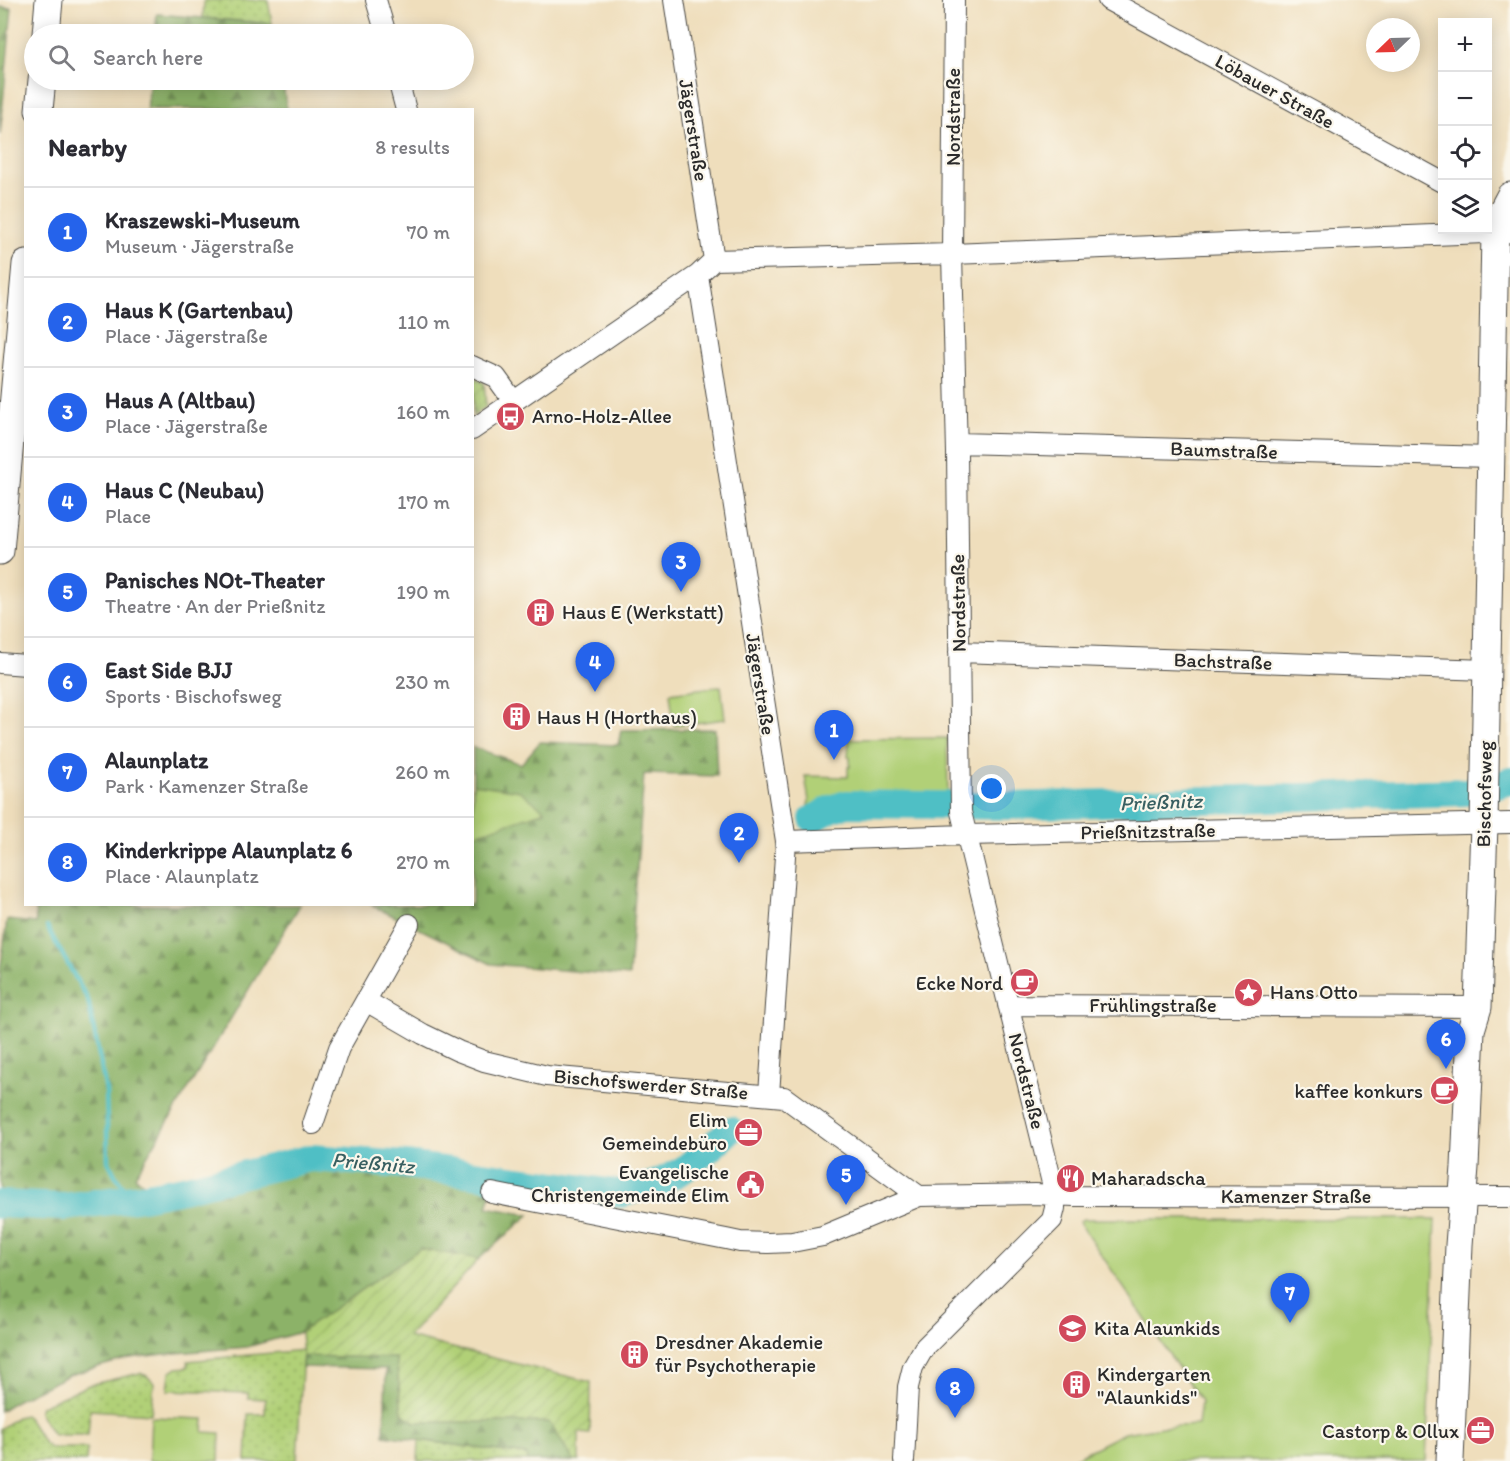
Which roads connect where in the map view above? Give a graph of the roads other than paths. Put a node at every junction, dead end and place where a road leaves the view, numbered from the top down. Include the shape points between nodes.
1 (49, 0) edge
2 (376, 0) edge
3 (674, 0) edge
4 (954, 0) edge
5 (1108, 0) edge
6 (47, 24) edge
7 (383, 24) edge
8 (41, 90) edge
9 (401, 90) edge
10 (39, 108) edge
11 (405, 108) edge
12 (1439, 180) edge
13 (1510, 196) edge
14 (1503, 233) edge
15 (952, 254) junction
16 (714, 260) junction
17 (698, 275) junction
18 (24, 286) edge
19 (474, 367) edge
20 (514, 402) junction
21 (474, 429) edge
22 (957, 443) junction
23 (1491, 457) junction
24 (0, 552) edge
25 (959, 652) junction
26 (0, 663) edge
27 (23, 665) edge
28 (1487, 670) junction
29 (1484, 800) junction
30 (1510, 823) edge
31 (966, 835) junction
32 (786, 841) junction
33 (409, 924) dead end
34 (366, 1001) junction
35 (1008, 1005) junction
36 (1479, 1006) junction
37 (770, 1095) junction
38 (313, 1124) dead end
39 (492, 1193) dead end
40 (1055, 1195) junction
41 (919, 1196) junction
42 (1462, 1197) junction
43 (1501, 1197) edge
44 (904, 1461) edge
45 (1450, 1461) edge

1 - 6 street
2 - 7 street
3 - 16 street, Jägerstraße
4 - 15 street, Nordstraße
5 - 12 street, Löbauer Straße
8 - 10 street
9 - 11 street
13 - 14 street, Bischofsweg via 1500,215
14 - 15 street
14 - 23 street, Bischofsweg
15 - 16 street
15 - 22 street, Nordstraße
16 - 17 street
17 - 20 street
17 - 32 street, Jägerstraße
18 - 24 street
19 - 20 street via 496,377
20 - 21 street
22 - 23 street, Baumstraße
22 - 25 street, Nordstraße
23 - 28 street, Bischofsweg
25 - 28 street, Bachstraße
25 - 31 street, Nordstraße via 961,805
26 - 27 street
28 - 29 street, Bischofsweg
29 - 30 street, Prießnitzstraße
29 - 31 street, Prießnitzstraße
29 - 36 street, Bischofsweg
31 - 32 street, Prießnitzstraße
31 - 35 street, Nordstraße
32 - 37 street, Jägerstraße
33 - 34 street
34 - 37 street, Bischofswerder Straße via 458,1051 547,1076
34 - 38 street via 339,1048
35 - 36 street, Frühlingstraße
35 - 40 street, Nordstraße
36 - 42 street, Bischofsweg via 1471,1030
37 - 41 street, Bischofswerder Straße via 784,1097
39 - 41 street via 741,1242 768,1243 824,1236
40 - 41 street, Kamenzer Straße
40 - 42 street, Kamenzer Straße
40 - 44 street via 1052,1220 924,1348 913,1367 908,1387
42 - 43 street, Kamenzer Straße
42 - 45 street, Bischofsweg

